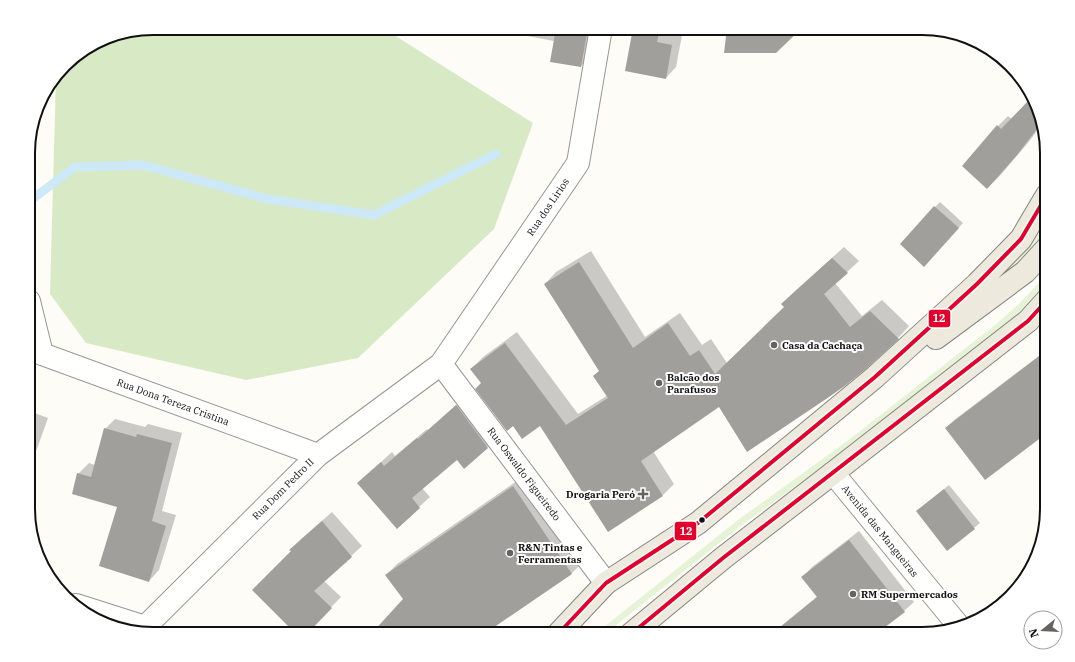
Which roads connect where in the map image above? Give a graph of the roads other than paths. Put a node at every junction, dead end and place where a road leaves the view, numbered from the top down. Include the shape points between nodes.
1 (601, 35) edge
2 (1040, 207) edge
3 (1040, 256) edge
4 (1040, 308) edge
5 (35, 358) edge
6 (441, 364) junction
7 (875, 377) junction
8 (318, 455) junction
9 (833, 473) junction
10 (606, 583) junction
11 (100, 614) edge
12 (955, 622) edge
13 (126, 624) edge
14 (146, 627) edge
15 (565, 627) edge
16 (642, 627) edge

1 - 6 street, Rua dos Lirios via 578,163
2 - 7 main road via 1021,239 977,284
3 - 7 main road via 1025,272 928,344
4 - 9 main road via 1028,322
5 - 8 street, Rua Dona Tereza Cristina
6 - 8 street, Rua Dom Pedro II
6 - 10 street, Rua Oswaldo Figueiredo
7 - 10 main road via 698,523
8 - 14 street, Rua Dom Pedro II
9 - 12 street, Avenida das Mangueiras
9 - 16 main road via 723,558
10 - 15 main road
11 - 13 street

